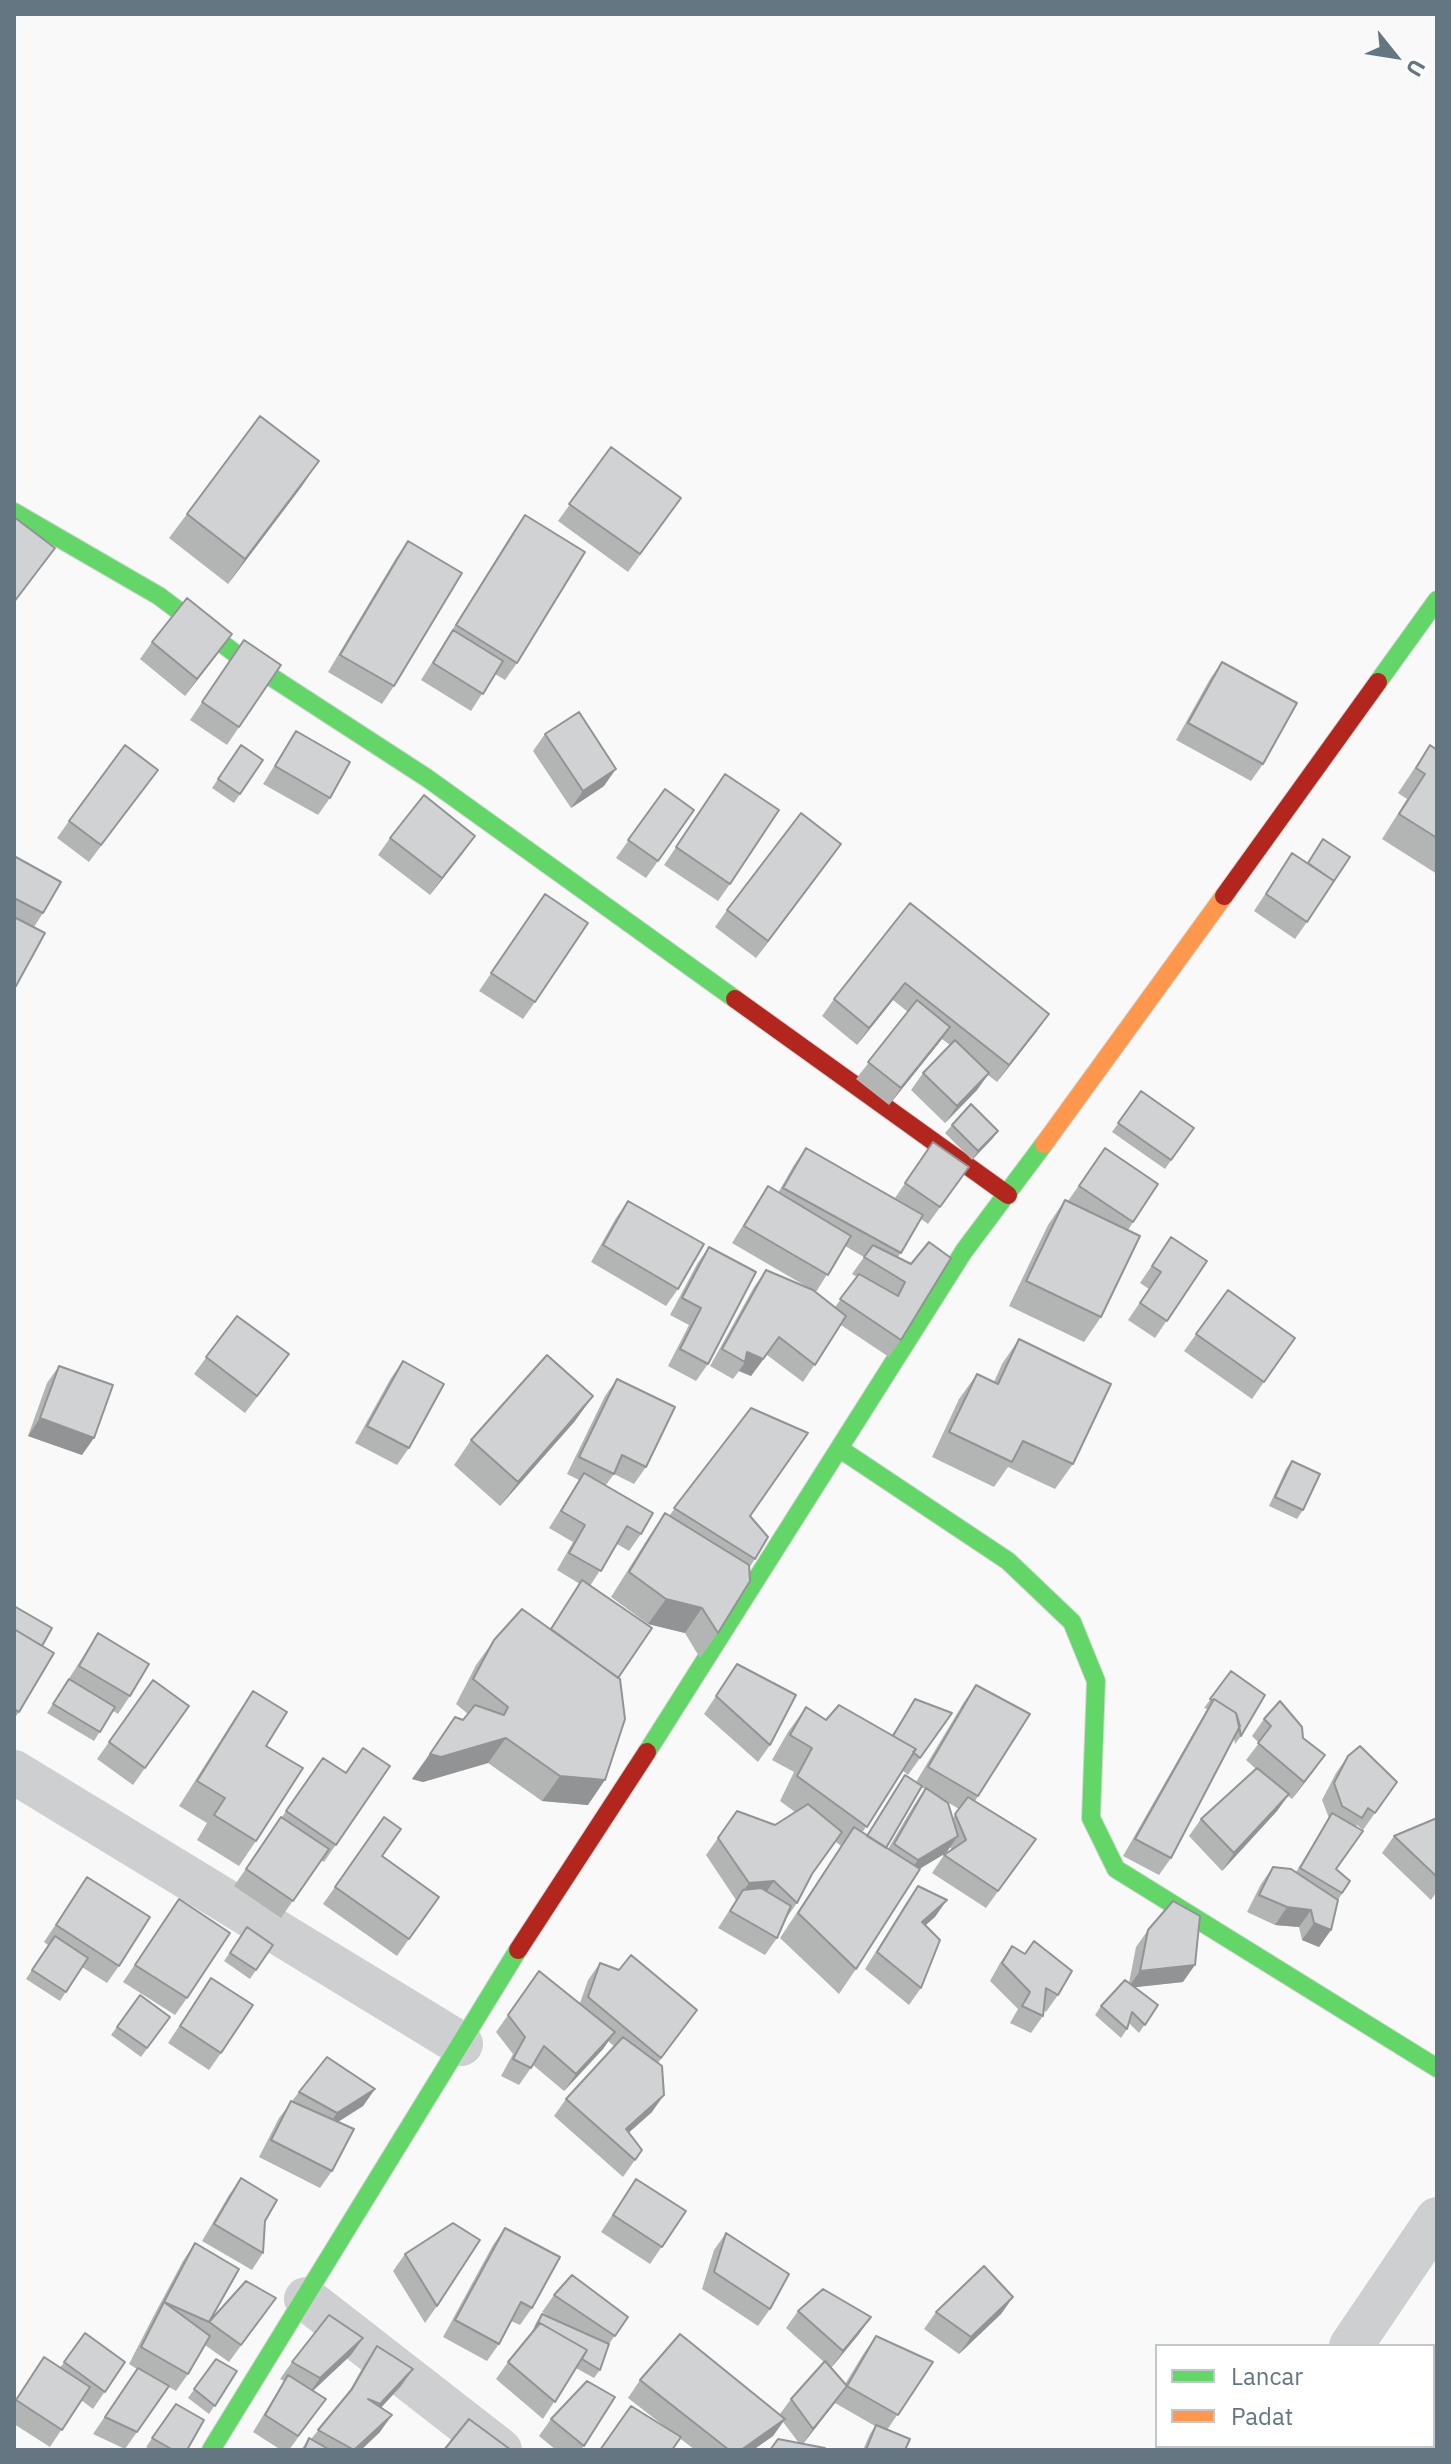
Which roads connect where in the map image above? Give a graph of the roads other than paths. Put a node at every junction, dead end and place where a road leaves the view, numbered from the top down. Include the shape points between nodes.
1 (14, 512) edge
2 (1437, 600) edge
3 (1008, 1195) junction
4 (840, 1449) junction
5 (14, 1772) edge
6 (461, 2044) junction
7 (1437, 2068) edge
8 (1437, 2219) edge
9 (306, 2299) junction
10 (1352, 2344) edge
11 (211, 2450) edge
12 (500, 2450) edge

1 - 3 street via 94,556 427,778
2 - 3 street
3 - 4 street via 964,1251
4 - 6 street
4 - 7 street via 1008,1561 1072,1622 1096,1681 1091,1818 1116,1869
5 - 6 street
6 - 9 street
8 - 10 street
9 - 11 street
9 - 12 street

